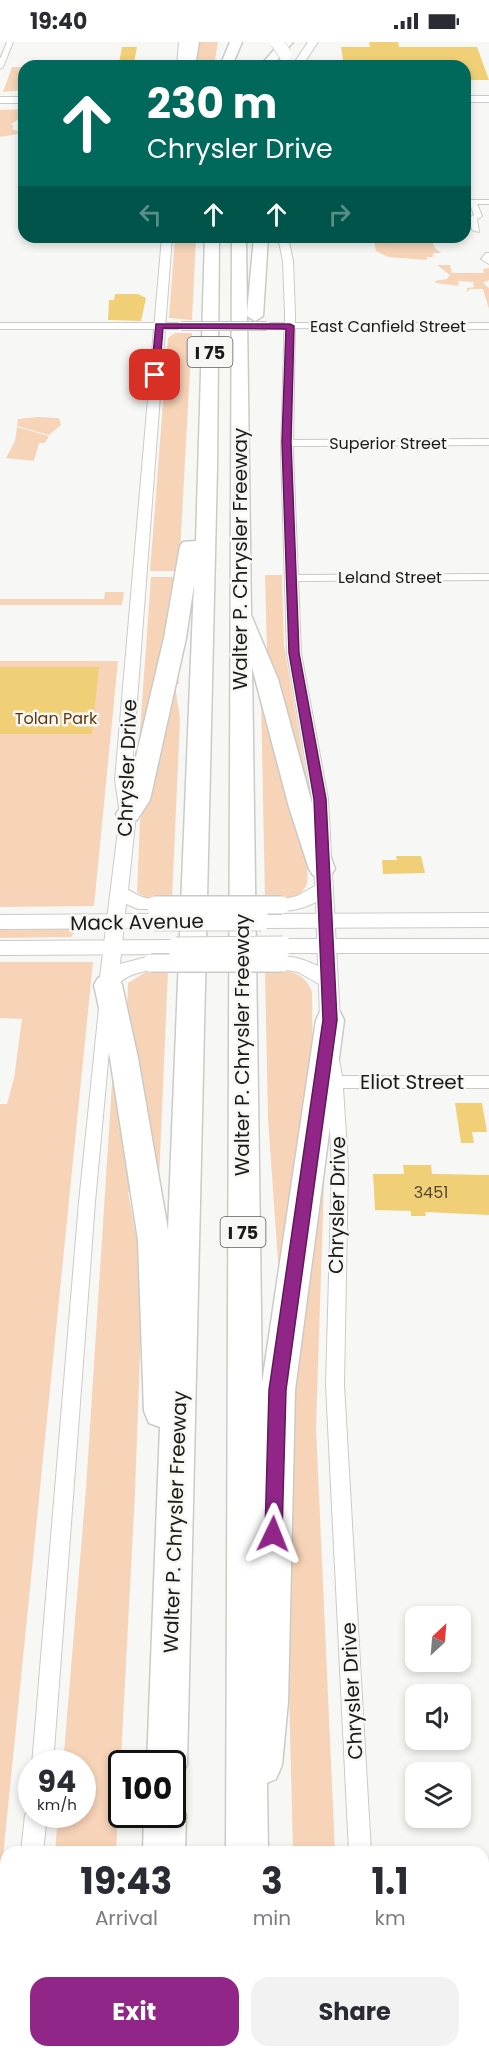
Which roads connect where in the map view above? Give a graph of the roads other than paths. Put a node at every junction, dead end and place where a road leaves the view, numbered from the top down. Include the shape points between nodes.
1 (10, 42) edge
2 (183, 42) edge
3 (193, 42) edge
4 (223, 42) edge
5 (236, 42) edge
6 (277, 42) edge
7 (313, 42) edge
8 (286, 48) edge
9 (182, 60) edge
10 (190, 60) edge
11 (218, 60) edge
12 (228, 60) edge
13 (273, 60) edge
14 (300, 60) edge
15 (0, 67) edge
16 (471, 99) edge
17 (489, 99) edge
18 (0, 100) edge
19 (18, 100) edge
20 (489, 105) edge
21 (0, 106) edge
22 (18, 106) edge
23 (471, 106) edge
24 (471, 202) edge
25 (489, 202) edge
26 (471, 205) edge
27 (476, 230) dead end
28 (166, 243) edge
29 (212, 243) edge
30 (239, 243) edge
31 (260, 243) edge
32 (284, 243) edge
33 (489, 255) edge
34 (489, 262) edge
35 (0, 326) edge
36 (159, 326) junction
37 (290, 326) junction
38 (489, 326) edge
39 (239, 396) junction
40 (286, 442) junction
41 (489, 442) edge
42 (208, 467) junction
43 (489, 577) edge
44 (290, 578) junction
45 (240, 611) junction
46 (128, 814) junction
47 (322, 880) junction
48 (118, 892) junction
49 (154, 913) junction
50 (282, 913) junction
51 (489, 920) edge
52 (324, 921) junction
53 (359, 921) junction
54 (0, 922) edge
55 (82, 922) junction
56 (114, 922) junction
57 (326, 946) junction
58 (489, 946) edge
59 (362, 947) junction
60 (0, 948) edge
61 (81, 948) junction
62 (112, 948) junction
63 (152, 955) junction
64 (283, 955) junction
65 (328, 980) junction
66 (109, 982) junction
67 (330, 1020) junction
68 (335, 1082) junction
69 (489, 1082) edge
70 (170, 1679) junction
71 (43, 1750) edge
72 (167, 1750) edge
73 (35, 1828) edge
74 (165, 1828) edge
75 (33, 1846) edge
76 (164, 1846) edge
77 (247, 1846) edge
78 (248, 1846) edge
79 (360, 1846) edge

1 - 15 street
2 - 9 street
3 - 10 highway
4 - 11 highway
5 - 12 highway
6 - 8 highway, bridge
7 - 14 main road
8 - 13 highway
16 - 17 main road
18 - 19 main road
20 - 23 main road
21 - 22 main road
24 - 25 street
26 - 27 street via 478,216 473,218
28 - 36 street, Chrysler Drive
29 - 42 highway, Walter P. Chrysler Freeway / I 75
30 - 39 highway, Walter P. Chrysler Freeway / I 75
31 - 39 highway via 250,369
32 - 37 street, Chrysler Drive
33 - 34 street
35 - 36 street, East Canfield Street
36 - 37 street, East Canfield Street, bridge
36 - 46 street, Chrysler Drive via 123,780
37 - 38 street, East Canfield Street
37 - 40 street, Chrysler Drive
39 - 45 highway, Walter P. Chrysler Freeway / I 75
40 - 41 street, Superior Street
40 - 44 street, Chrysler Drive
42 - 46 highway via 195,491 175,638 138,800
42 - 70 highway, Walter P. Chrysler Freeway / I 75
43 - 44 street, Leland Street
44 - 47 street, Chrysler Drive via 294,653 320,799
45 - 47 highway via 260,653
45 - 77 highway, Walter P. Chrysler Freeway / I 75
46 - 48 street, Chrysler Drive
47 - 50 street via 301,902
47 - 52 street, Chrysler Drive
48 - 49 street
48 - 56 street, Chrysler Drive
49 - 50 main road, Mack Avenue, bridge
49 - 56 main road, Mack Avenue
50 - 52 main road, Mack Avenue
51 - 53 main road, Mack Avenue
52 - 53 main road, Mack Avenue
52 - 57 street, Chrysler Drive
53 - 59 main road
54 - 55 main road, Mack Avenue
55 - 56 main road, Mack Avenue
55 - 61 main road
56 - 62 street, Chrysler Drive
57 - 59 main road, Mack Avenue
57 - 64 main road, Mack Avenue
57 - 65 street, Chrysler Drive
58 - 59 main road, Mack Avenue
60 - 61 main road, Mack Avenue
61 - 62 main road, Mack Avenue
62 - 63 main road, Mack Avenue
62 - 66 street, Chrysler Drive
63 - 64 main road, Mack Avenue, bridge
63 - 66 street
64 - 65 street
65 - 67 street, Chrysler Drive
66 - 70 highway via 154,1240
66 - 71 street, Chrysler Drive via 88,1181
67 - 68 street, Chrysler Drive
67 - 78 highway via 278,1390 268,1702
68 - 69 street, Eliot Street
68 - 79 street, Chrysler Drive via 340,1166 335,1385
70 - 72 highway, Walter P. Chrysler Freeway / I 75
73 - 75 street
74 - 76 highway

